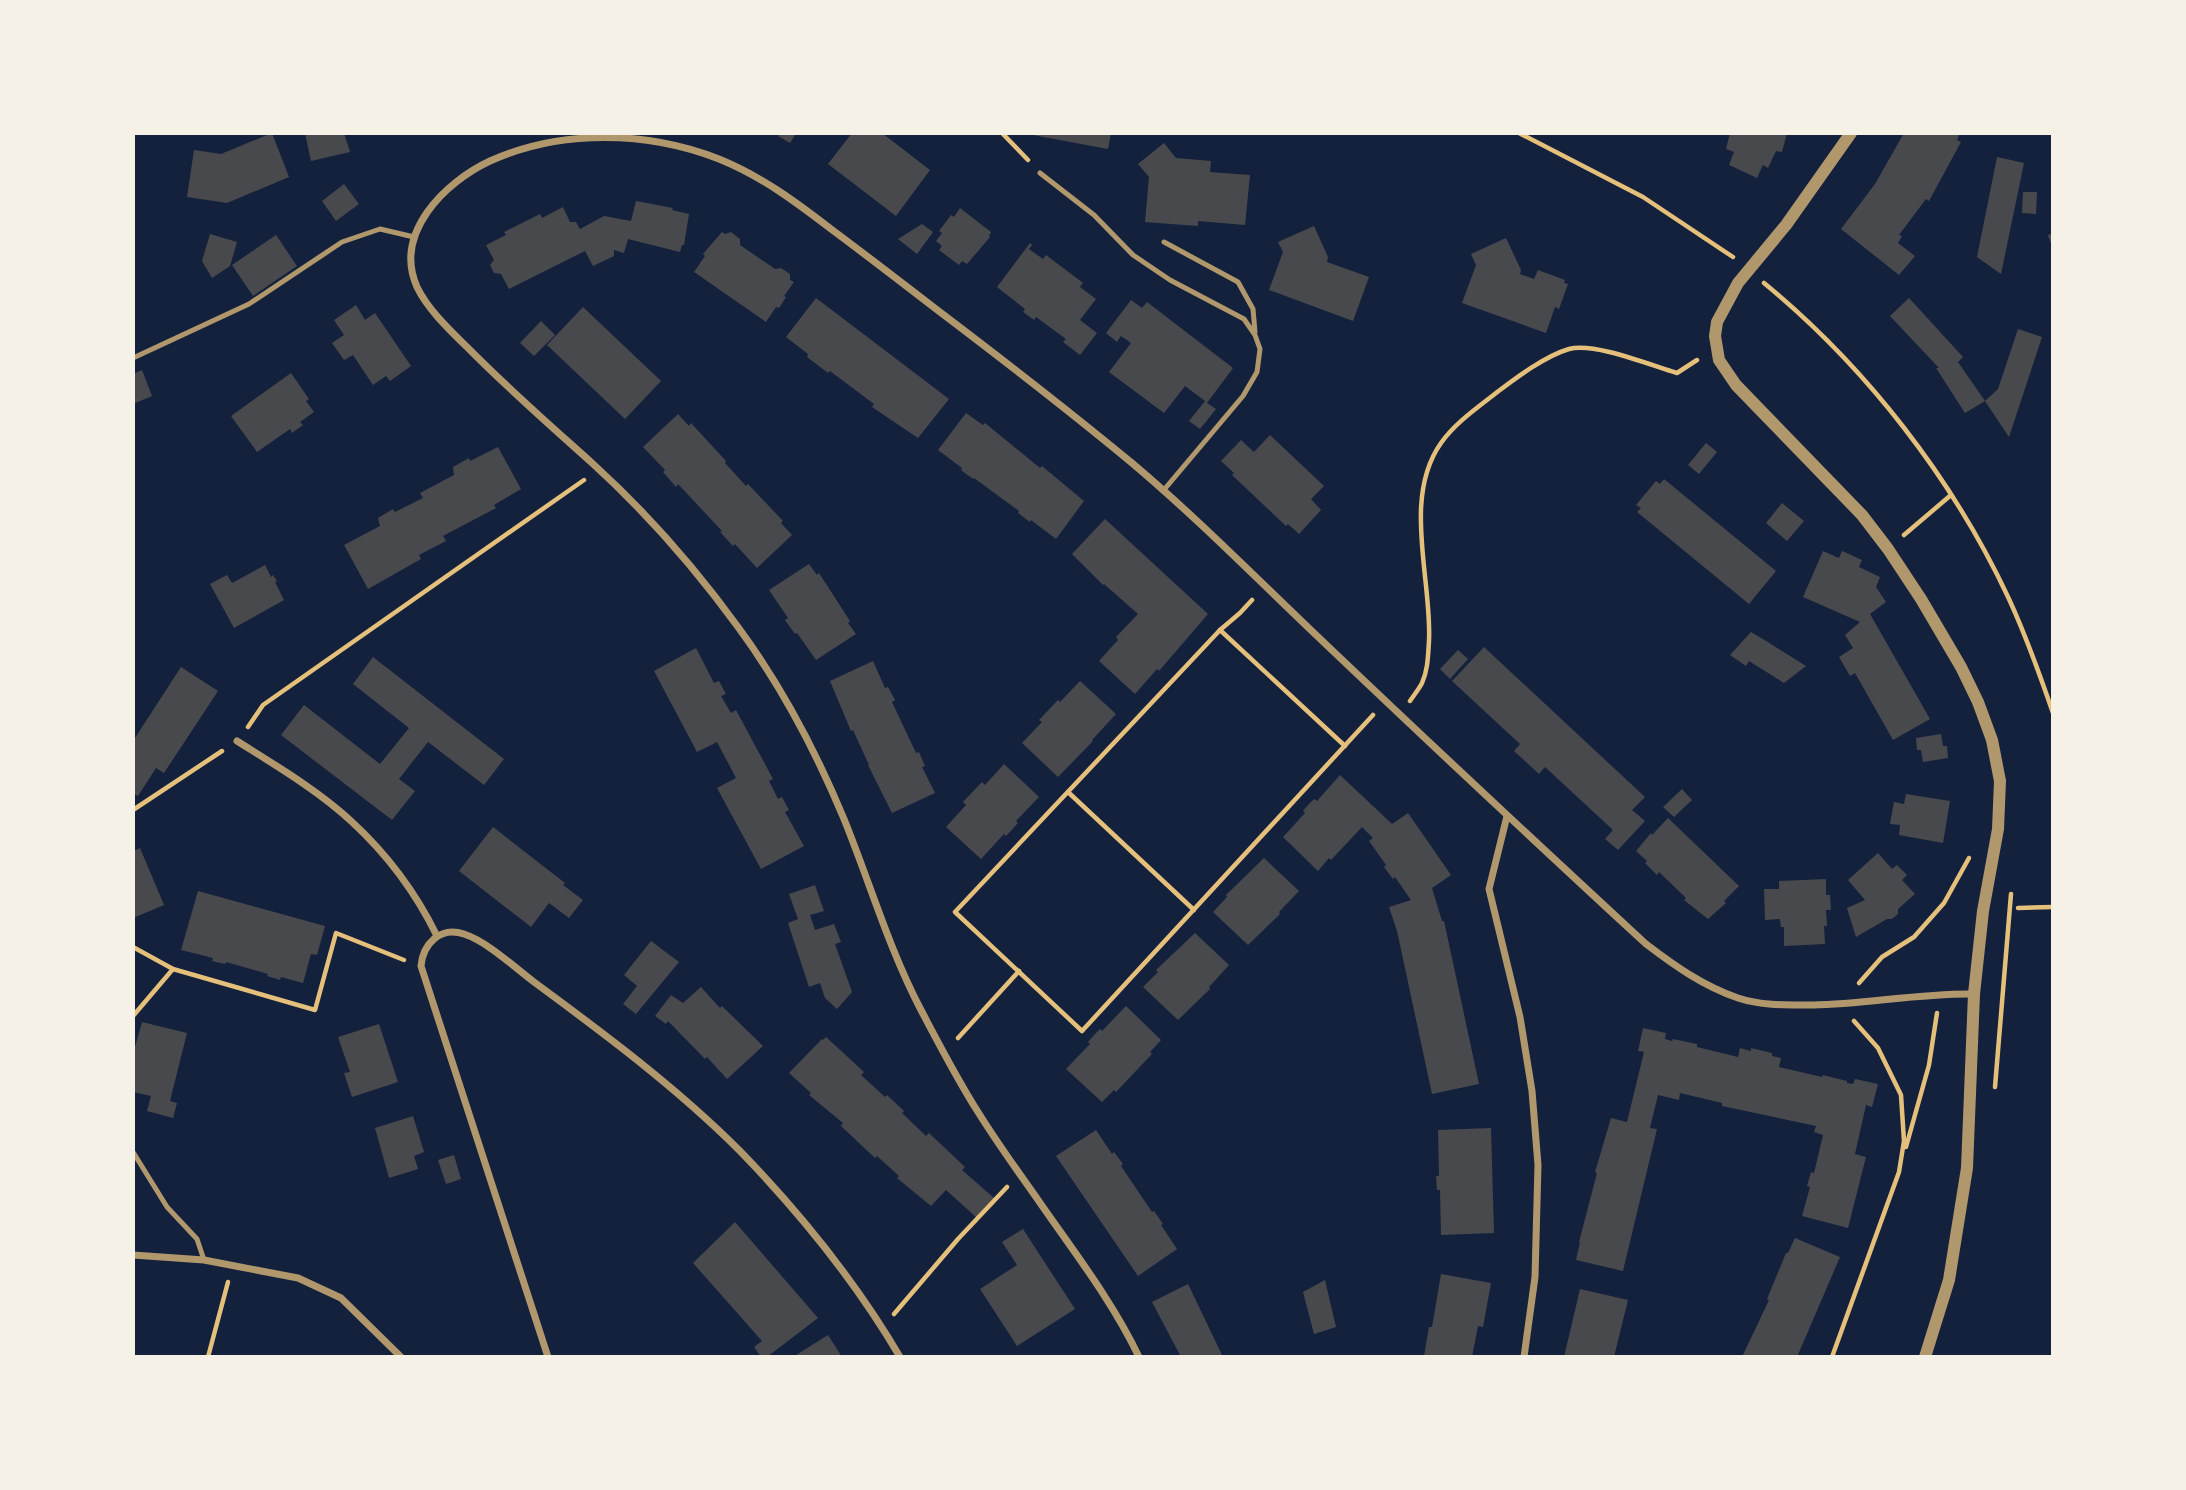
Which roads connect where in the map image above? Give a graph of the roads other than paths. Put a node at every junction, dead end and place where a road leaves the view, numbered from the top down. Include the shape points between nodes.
1 (1852, 133) edge
2 (1040, 173) road end
3 (414, 237) junction
4 (1164, 242) dead end
5 (1255, 335) junction
6 (133, 358) edge
7 (1163, 491) junction
8 (237, 741) road end
9 (1507, 816) junction
10 (437, 936) junction
11 (1974, 994) junction
12 (133, 1152) edge
13 (133, 1255) edge
14 (204, 1260) junction
15 (401, 1357) edge
16 (548, 1357) edge
17 (900, 1357) edge
18 (1139, 1357) edge
19 (1524, 1357) edge
20 (1924, 1357) edge

1 - 11 street via 1738,283 1717,323 1716,349 1736,385 1862,514 1888,549 1943,635 1978,702 2000,781 1998,829
2 - 5 lane via 1094,215 1133,255 1244,319
3 - 6 lane via 380,229 342,242 249,304
3 - 7 street via 436,202 469,173 495,159 544,144 579,138 625,139 721,160 804,209
3 - 18 street via 412,271 418,290 435,312 655,526 739,628 768,672 816,757 845,821 891,946 918,1004 976,1111 1097,1287
4 - 5 lane via 1238,282 1253,309
5 - 7 lane via 1260,349 1257,372 1243,396
7 - 9 street
8 - 10 street via 351,821 403,878
9 - 11 street via 1646,944 1682,971 1741,999 1783,1006
9 - 19 street via 1489,888 1520,1017 1537,1153 1535,1277
10 - 16 street via 422,953 421,967
10 - 17 street via 466,934 487,947 672,1087 740,1152 814,1235
11 - 20 street via 1967,1168 1950,1280
12 - 14 lane via 167,1207 197,1239
13 - 14 street
14 - 15 street via 298,1278 341,1298

